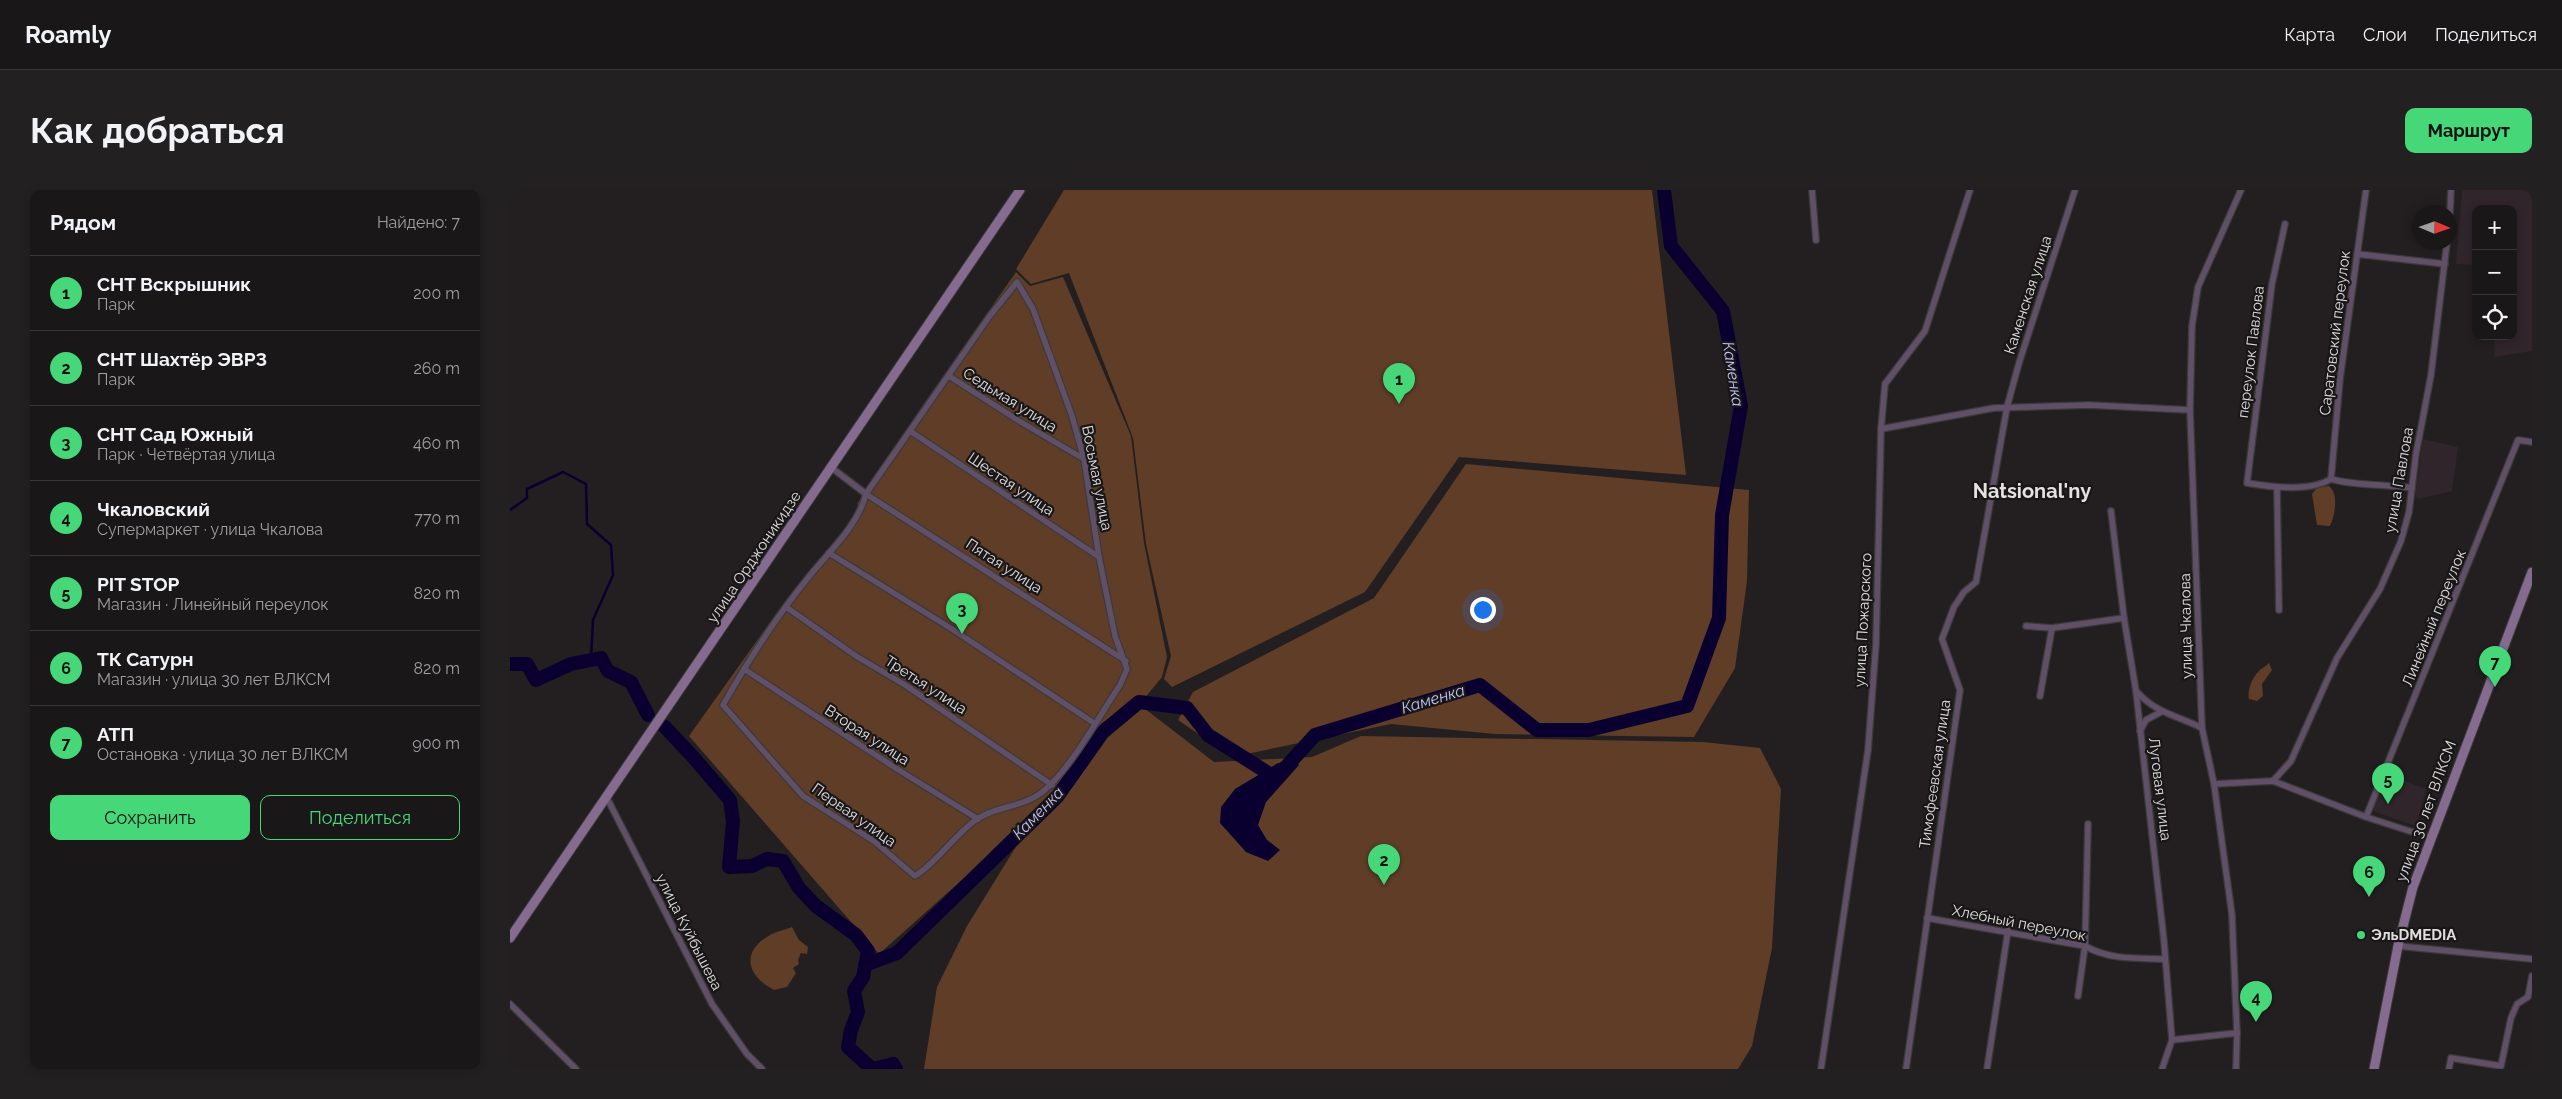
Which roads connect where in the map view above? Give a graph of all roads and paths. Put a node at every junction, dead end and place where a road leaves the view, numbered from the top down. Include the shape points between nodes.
1 (1020, 190) edge
2 (1812, 190) edge
3 (1970, 190) edge
4 (2074, 190) edge
5 (2241, 190) edge
6 (2366, 190) edge
7 (2451, 190) edge
8 (2450, 205) edge
9 (2285, 224) dead end
10 (1816, 240) dead end
11 (2446, 250) edge
12 (2357, 254) junction
13 (2445, 264) junction
14 (949, 376) junction
15 (2007, 408) junction
16 (2190, 410) junction
17 (1881, 429) junction
18 (910, 431) junction
19 (2532, 442) edge
20 (1084, 459) junction
21 (832, 468) junction
22 (2331, 479) junction
23 (2277, 488) junction
24 (2412, 488) junction
25 (866, 494) junction
26 (2111, 511) dead end
27 (829, 553) junction
28 (1099, 557) junction
29 (2532, 572) edge
30 (786, 607) junction
31 (2279, 610) dead end
32 (2124, 618) junction
33 (2026, 626) dead end
34 (2052, 628) junction
35 (1126, 661) junction
36 (744, 669) junction
37 (2136, 691) junction
38 (2040, 696) dead end
39 (2161, 712) junction
40 (1094, 723) junction
41 (2202, 728) junction
42 (2140, 730) junction
43 (2273, 781) junction
44 (2214, 784) junction
45 (1052, 785) junction
46 (607, 798) junction
47 (978, 818) junction
48 (2366, 818) junction
49 (2088, 824) dead end
50 (2431, 838) junction
51 (1927, 918) junction
52 (2008, 930) junction
53 (510, 938) edge
54 (2085, 946) junction
55 (2398, 946) junction
56 (2165, 959) junction
57 (2532, 959) edge
58 (2532, 976) edge
59 (2078, 996) dead end
60 (510, 1004) edge
61 (2237, 1033) junction
62 (2172, 1040) junction
63 (576, 1069) edge
64 (762, 1069) edge
65 (1821, 1069) edge
66 (1906, 1069) edge
67 (1987, 1069) edge
68 (2162, 1069) edge
69 (2236, 1069) edge
70 (2374, 1069) edge
71 (2450, 1069) edge

1 - 21 main road, улица Орджоникидзе
2 - 10 street
3 - 17 street, улица Пожарского via 1925,331 1885,384
4 - 15 street, Каменская улица
5 - 16 street, улица Чкалова via 2198,287 2192,326
6 - 12 street, Саратовский переулок
7 - 8 street
9 - 23 street, переулок Павлова via 2272,284 2247,483
11 - 13 street, улица Павлова
12 - 13 street
12 - 22 street, Саратовский переулок via 2340,379
13 - 24 street, улица Павлова
14 - 18 street
14 - 20 street, Седьмая улица
14 - 20 street, Восьмая улица via 1017,282 1033,308
15 - 16 street via 2089,405
15 - 17 street
15 - 51 street, Тимофеевская улица via 1976,582 1954,607 1942,639 1960,690
16 - 41 street, улица Чкалова
17 - 65 street, улица Пожарского via 1876,634 1868,750
18 - 25 street
18 - 28 street, Шестая улица
19 - 48 street, Линейный переулок via 2518,440
20 - 28 street, Восьмая улица
21 - 25 street, Пятая улица
21 - 46 main road, улица Орджоникидзе
22 - 23 street via 2324,483
22 - 24 street via 2345,484
23 - 31 street
24 - 43 street, улица Павлова via 2401,541 2380,588 2337,658 2291,761
25 - 27 street via 853,523
25 - 35 street, Пятая улица
26 - 32 street, Луговая улица
27 - 30 street
27 - 40 street
28 - 35 street, Восьмая улица via 1115,636
29 - 50 main road, улица 30 лет ВЛКСМ
30 - 36 street
30 - 45 street, Третья улица
32 - 34 street
32 - 37 street, Луговая улица
33 - 34 street
34 - 38 street
35 - 40 street via 1127,669 1120,685
36 - 47 street, Вторая улица
36 - 47 street, Первая улица via 723,705 803,796 875,842 915,876
37 - 39 street
37 - 42 street, Луговая улица
39 - 41 street via 2181,717
39 - 42 street via 2146,720
40 - 45 street
41 - 44 street, улица Чкалова
42 - 56 street, Луговая улица
43 - 44 street
43 - 48 street
44 - 61 street, улица Чкалова via 2232,914
45 - 47 street via 1022,804
46 - 53 main road, улица Орджоникидзе
46 - 64 street, улица Куйбышева via 712,1004 741,1046
48 - 50 street
49 - 54 street
50 - 55 main road, улица 30 лет ВЛКСМ via 2413,887
51 - 52 street, Хлебный переулок
51 - 66 street, Тимофеевская улица
52 - 54 street, Хлебный переулок
52 - 67 street
54 - 56 street, Хлебный переулок via 2109,956
54 - 59 street
55 - 57 street
55 - 70 main road, улица 30 лет ВЛКСМ
56 - 62 street, Луговая улица
58 - 71 street via 2528,997 2518,1004 2511,1018 2501,1066 2451,1058
60 - 63 street
61 - 62 street
61 - 69 street, улица Чкалова
62 - 68 street, Луговая улица

